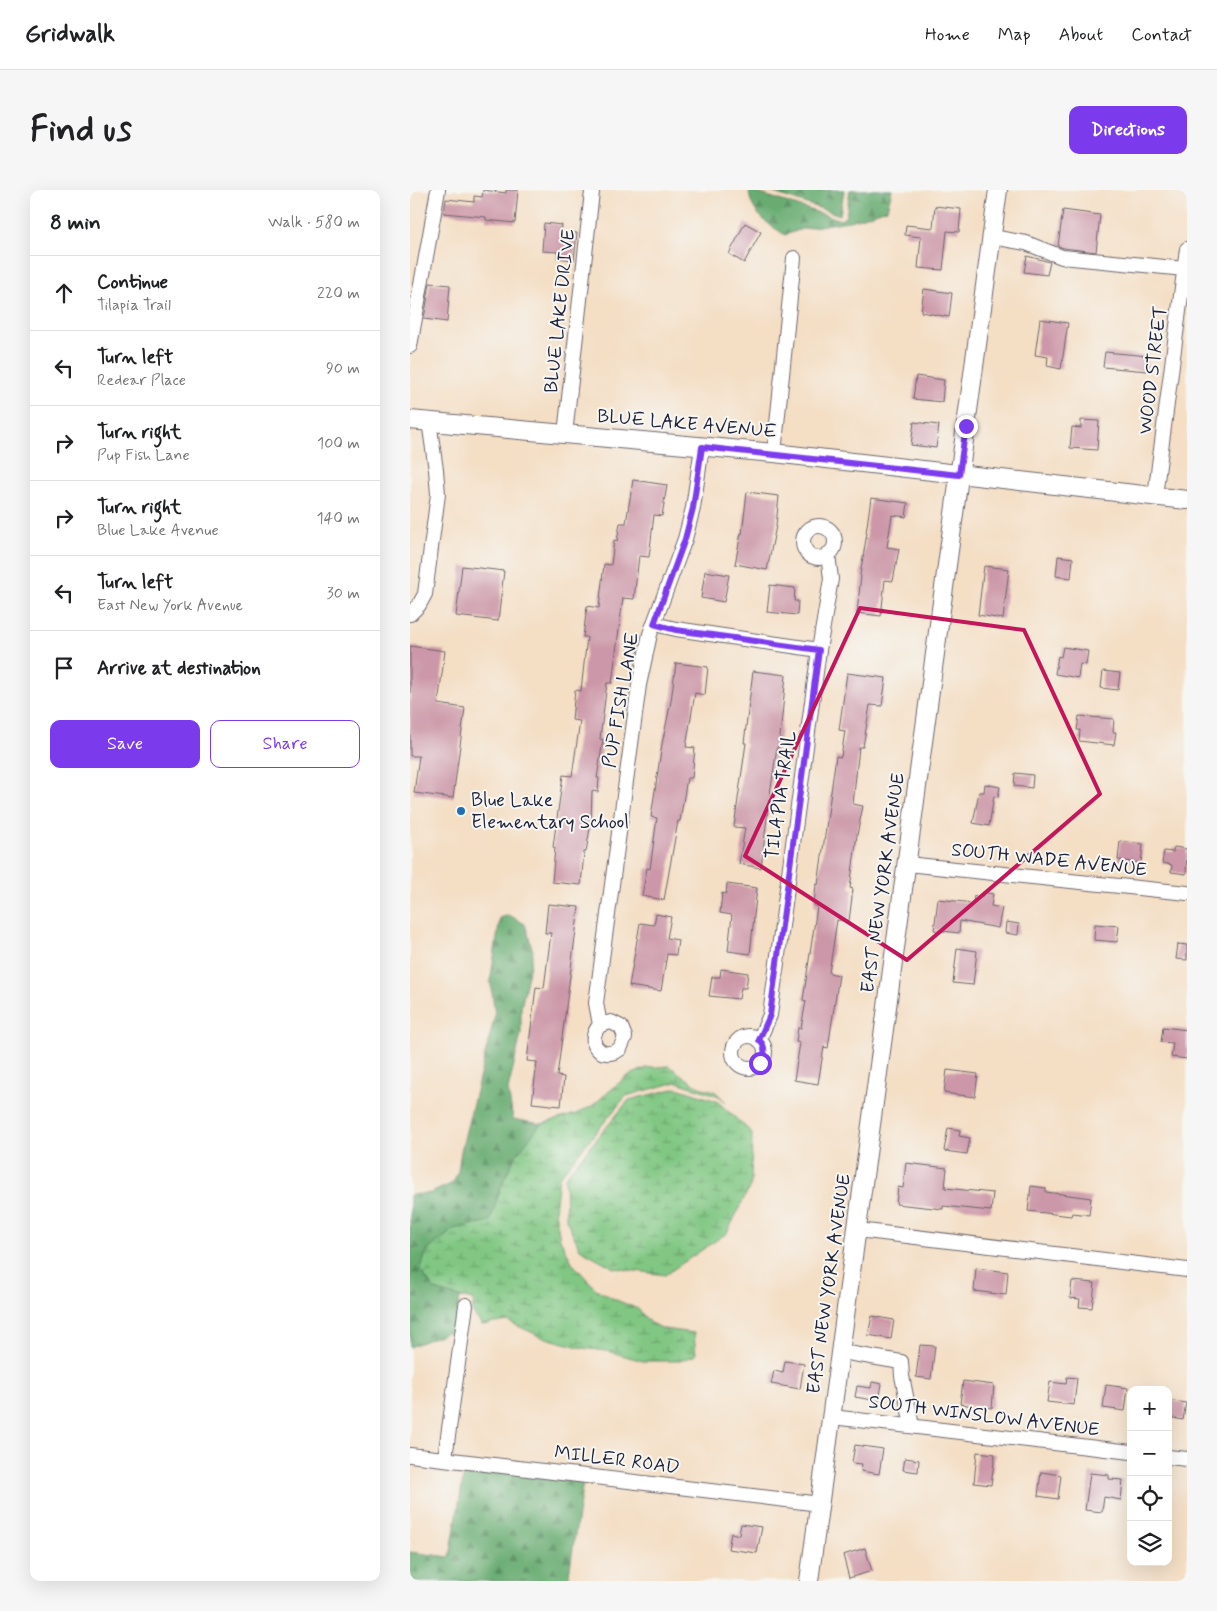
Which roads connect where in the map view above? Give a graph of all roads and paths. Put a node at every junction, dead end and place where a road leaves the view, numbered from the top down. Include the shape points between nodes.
1 (438, 190) edge
2 (998, 190) edge
3 (592, 192) dead end
4 (992, 237) junction
5 (1187, 249) edge
6 (794, 258) dead end
7 (1184, 269) junction
8 (410, 346) edge
9 (410, 419) edge
10 (429, 421) junction
11 (565, 434) junction
12 (702, 447) junction
13 (774, 454) junction
14 (959, 475) junction
15 (1155, 496) junction
16 (1187, 500) edge
17 (828, 554) dead end
18 (410, 614) edge
19 (654, 624) junction
20 (819, 650) junction
21 (907, 864) junction
22 (1187, 893) edge
23 (600, 1025) dead end
24 (759, 1040) dead end
25 (858, 1230) junction
26 (1187, 1270) edge
27 (466, 1305) dead end
28 (842, 1352) junction
29 (832, 1416) junction
30 (912, 1426) junction
31 (1127, 1452) edge
32 (410, 1455) edge
33 (1172, 1457) edge
34 (445, 1458) junction
35 (1187, 1459) edge
36 (820, 1504) junction
37 (810, 1581) edge

1 - 8 street
2 - 4 main road, EAST NEW YORK AVENUE
3 - 11 street, BLUE LAKE DRIVE
4 - 7 street via 1026,243 1062,257
4 - 14 main road, EAST NEW YORK AVENUE
5 - 7 street, WOOD STREET
6 - 13 street
7 - 15 street, WOOD STREET
9 - 10 main road, BLUE LAKE AVENUE
10 - 11 main road, BLUE LAKE AVENUE
10 - 18 street via 438,494 425,594
11 - 12 main road, BLUE LAKE AVENUE
12 - 13 main road, BLUE LAKE AVENUE
12 - 19 street, PUP FISH LANE via 687,532
13 - 14 main road, BLUE LAKE AVENUE
14 - 15 main road, BLUE LAKE AVENUE
14 - 21 main road, EAST NEW YORK AVENUE
15 - 16 main road, BLUE LAKE AVENUE
17 - 20 street, TILAPIA TRAIL via 831,579
19 - 20 street via 676,630
19 - 23 street, PUP FISH LANE via 638,685 596,1003
20 - 24 street, TILAPIA TRAIL via 770,1015
21 - 22 street, SOUTH WADE AVENUE
21 - 25 main road, EAST NEW YORK AVENUE
25 - 26 street
25 - 28 main road, EAST NEW YORK AVENUE
27 - 34 street
28 - 29 main road, EAST NEW YORK AVENUE
28 - 30 street via 901,1362
29 - 30 street, SOUTH WINSLOW AVENUE
29 - 36 main road, EAST NEW YORK AVENUE
30 - 31 street, SOUTH WINSLOW AVENUE
32 - 34 street, MILLER ROAD
33 - 35 street
34 - 36 street, MILLER ROAD
36 - 37 main road, EAST NEW YORK AVENUE

